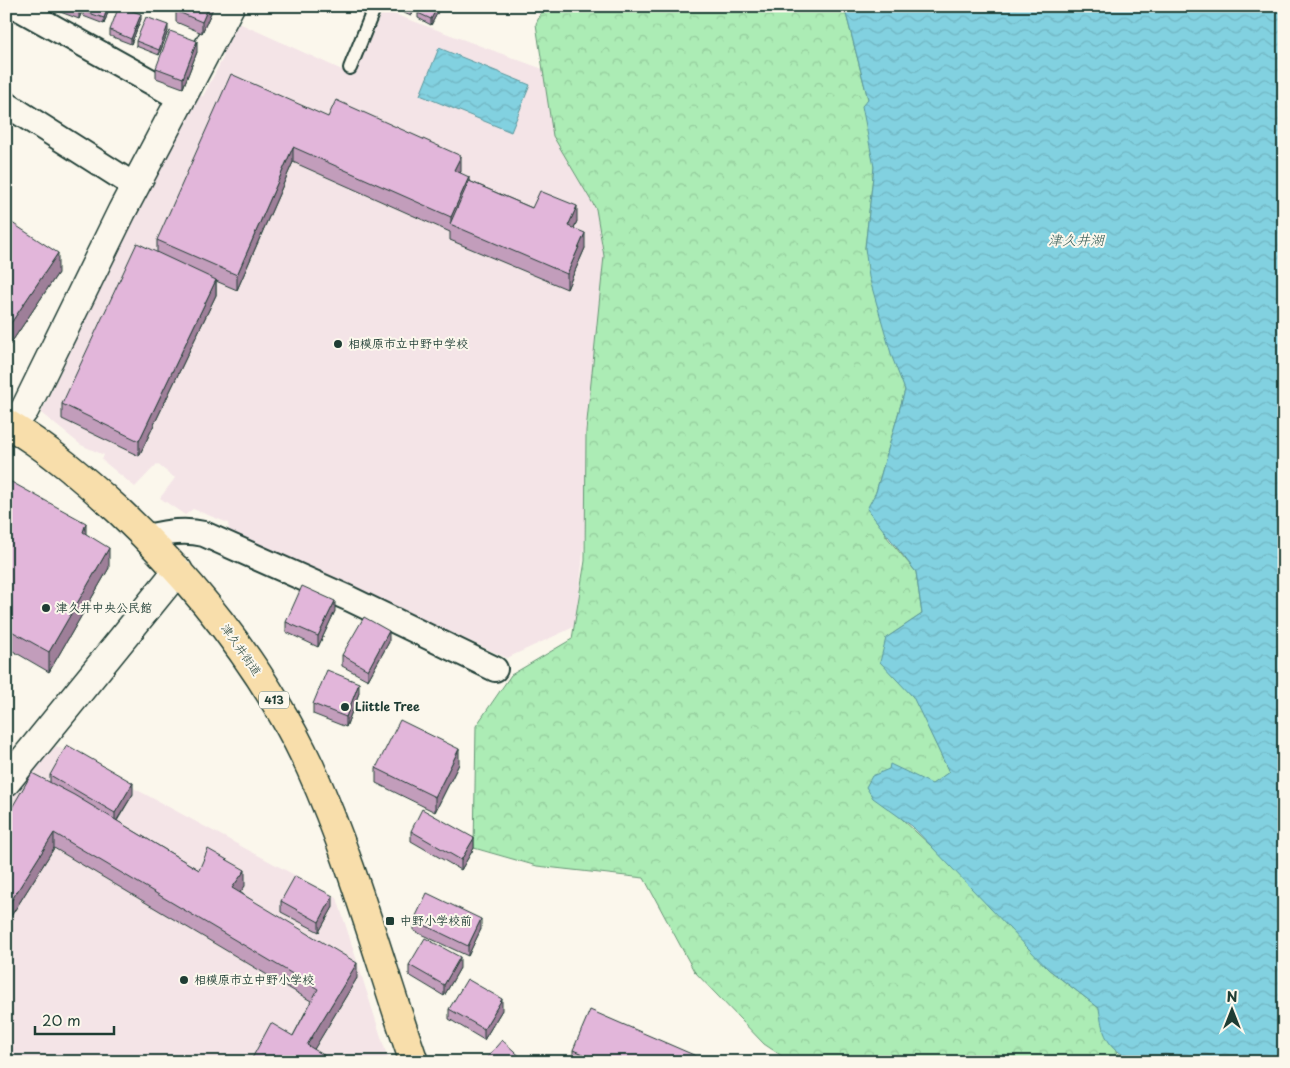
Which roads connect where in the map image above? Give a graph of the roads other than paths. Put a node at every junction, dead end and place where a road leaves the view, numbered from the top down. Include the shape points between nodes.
1 (15, 6) edge
2 (230, 6) edge
3 (375, 6) edge
4 (350, 68) dead end
5 (182, 99) junction
6 (6, 104) edge
7 (135, 186) junction
8 (8, 426) edge
9 (146, 537) junction
10 (178, 570) junction
11 (495, 669) dead end
12 (6, 782) edge
13 (414, 1062) edge

1 - 5 street
2 - 5 street
3 - 4 lane
5 - 7 street
6 - 7 street
7 - 8 street via 25,409
8 - 9 highway, 津久井街道 / 413 via 55,455
9 - 10 highway, 津久井街道 / 413
9 - 11 street via 188,531 204,534
10 - 12 street
10 - 13 highway, 津久井街道 / 413 via 248,657 309,767 338,839

